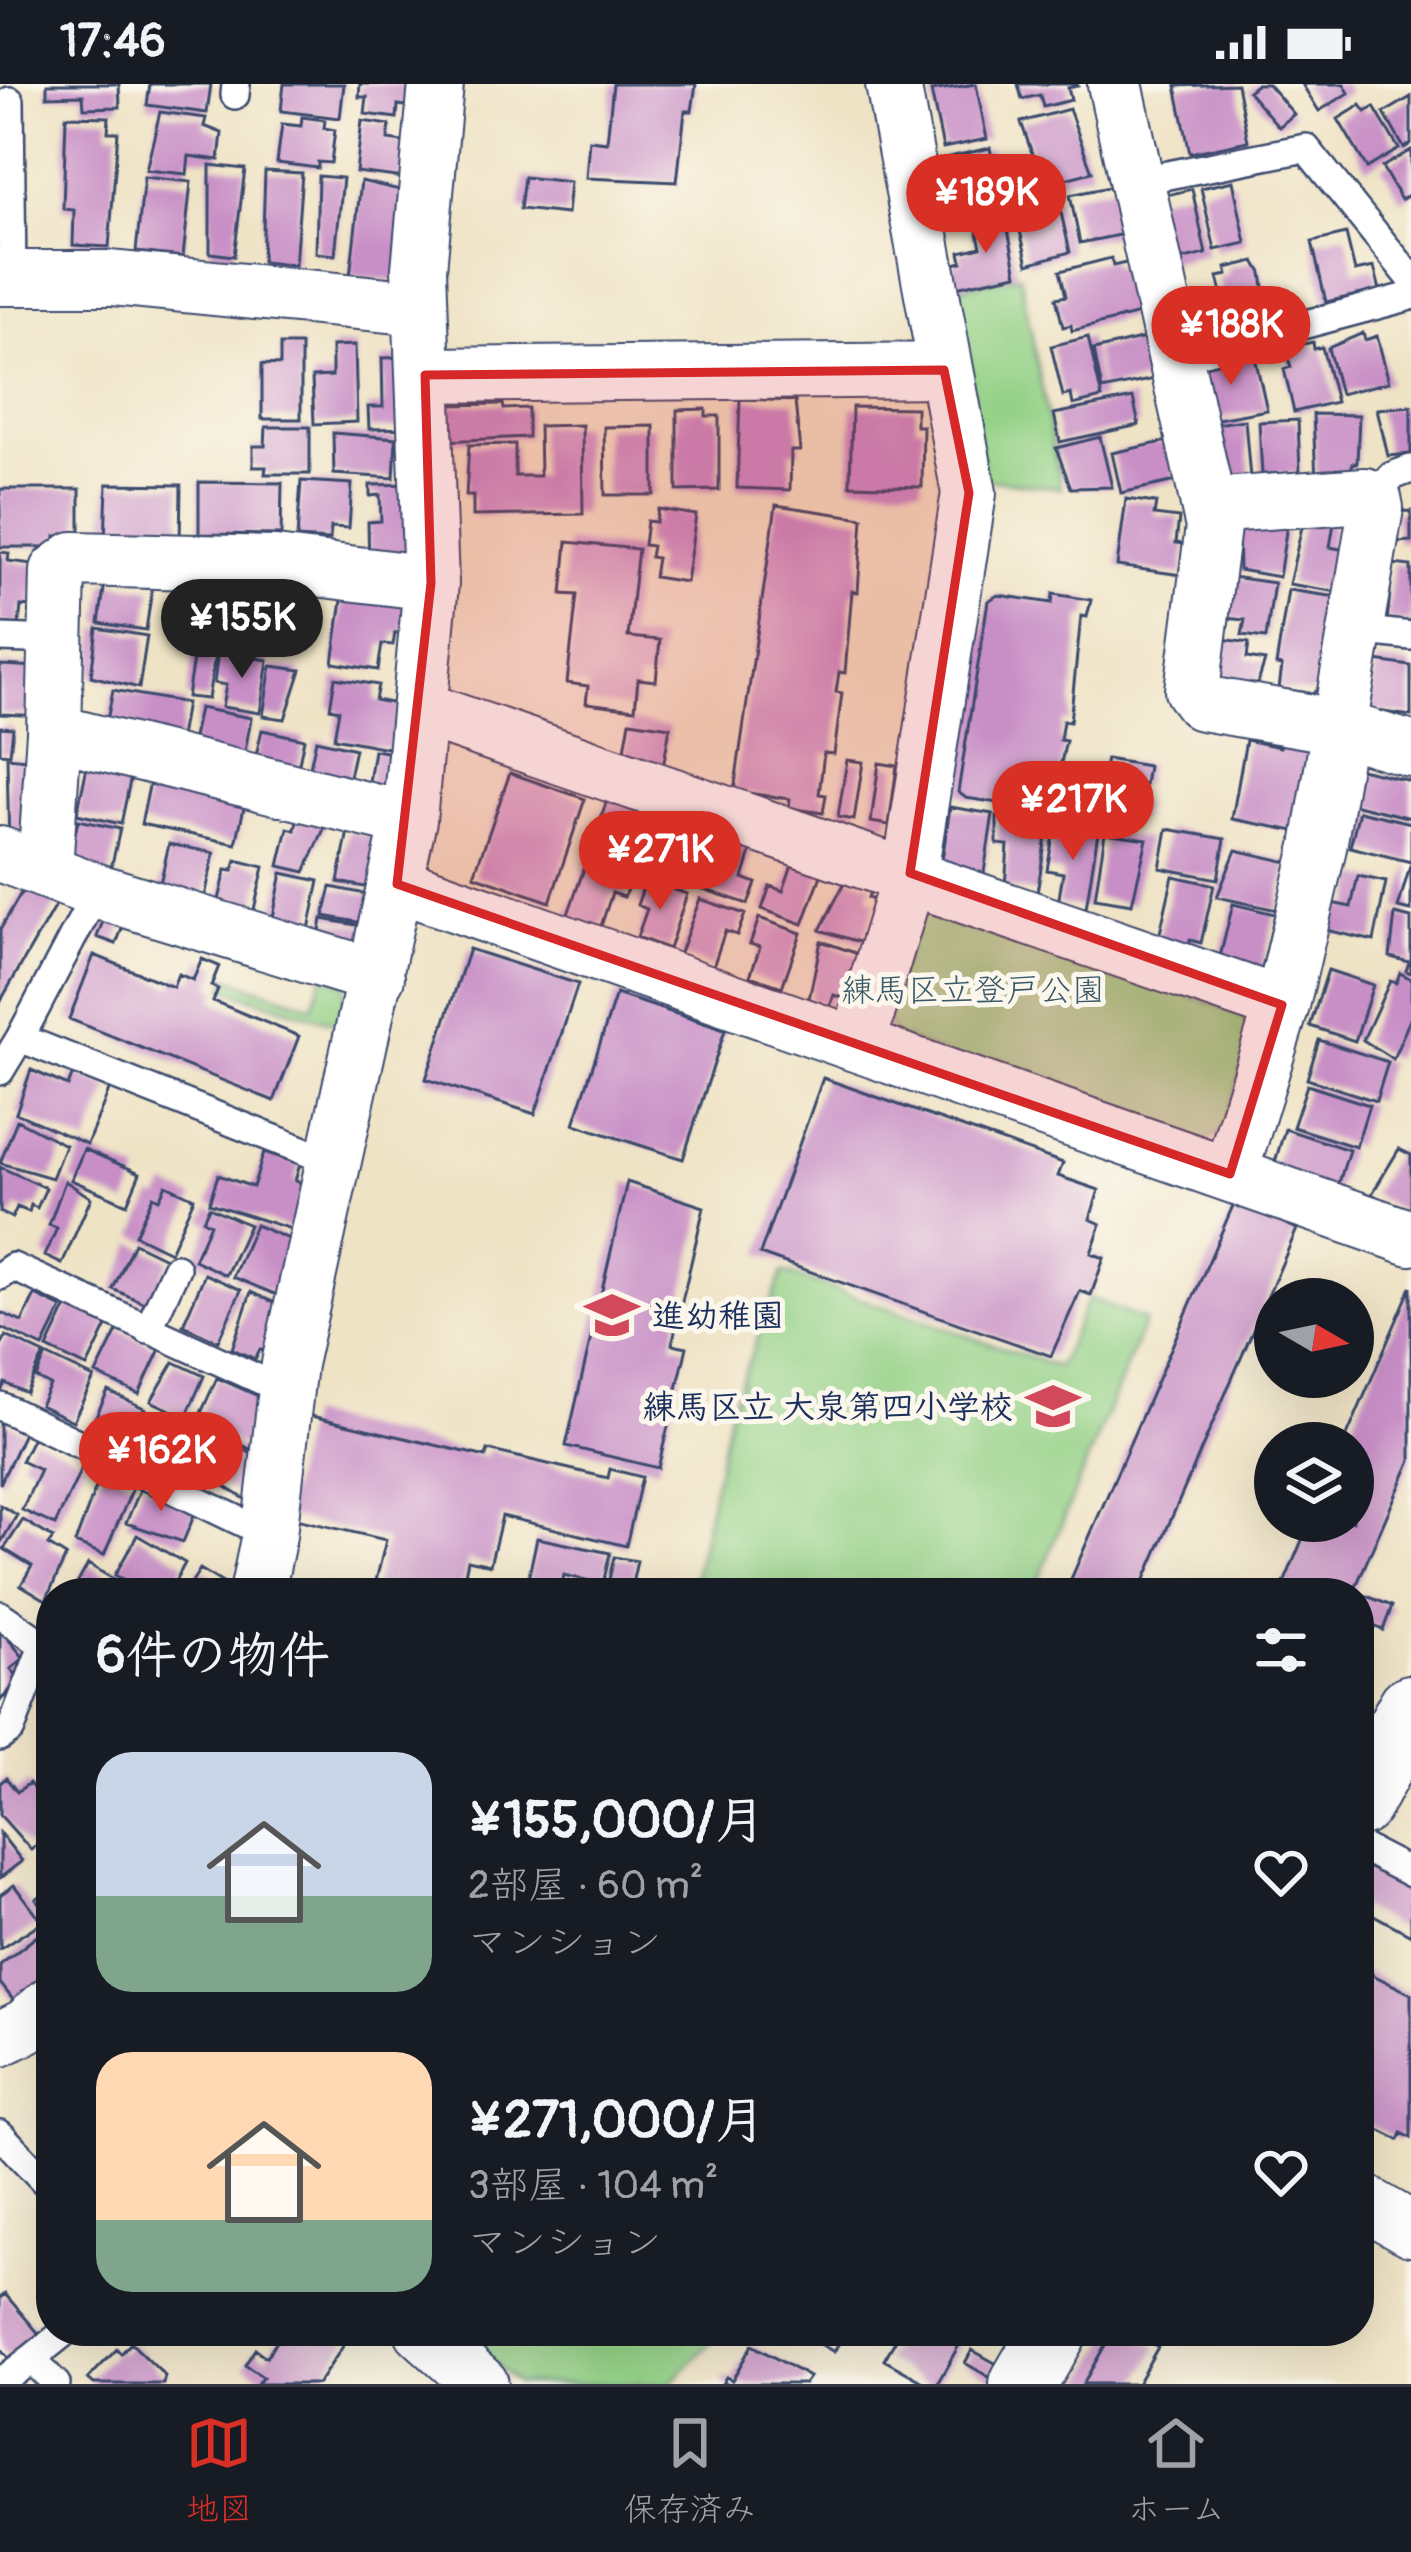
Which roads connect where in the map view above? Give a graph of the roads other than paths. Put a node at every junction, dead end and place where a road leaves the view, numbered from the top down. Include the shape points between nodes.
1 (436, 84) edge
2 (893, 84) edge
3 (1115, 84) edge
4 (10, 101) dead end
5 (1137, 181) junction
6 (6, 278) edge
7 (1411, 278) edge
8 (1411, 296) edge
9 (419, 308) junction
10 (1175, 359) junction
11 (944, 370) junction
12 (424, 375) junction
13 (1392, 483) edge
14 (1209, 506) junction
15 (430, 583) junction
16 (1358, 630) junction
17 (1411, 636) edge
18 (0, 638) edge
19 (57, 640) junction
20 (421, 709) junction
21 (1342, 728) junction
22 (54, 732) junction
23 (1411, 749) edge
24 (409, 820) junction
25 (22, 861) edge
26 (910, 873) junction
27 (398, 884) junction
28 (97, 891) junction
29 (376, 977) junction
30 (1282, 1005) junction
31 (20, 1038) junction
32 (858, 1043) junction
33 (0, 1071) edge
34 (335, 1163) junction
35 (1230, 1174) junction
36 (1411, 1238) edge
37 (176, 1268) dead end
38 (0, 1276) edge
39 (148, 1330) junction
40 (285, 1391) junction
41 (0, 1406) edge
42 (269, 1535) junction
43 (259, 1578) edge
44 (0, 1615) edge
45 (36, 1640) edge
46 (36, 1664) edge
47 (1411, 1708) edge
48 (0, 1737) edge
49 (1374, 1776) edge
50 (1374, 1854) edge
51 (1411, 1873) edge
52 (0, 2134) edge
53 (36, 2172) edge
54 (1374, 2208) edge
55 (1411, 2229) edge
56 (48, 2346) edge
57 (439, 2346) edge
58 (1045, 2346) edge
59 (31, 2359) junction
60 (0, 2383) edge
61 (56, 2384) edge
62 (481, 2384) edge
63 (1023, 2384) edge

1 - 9 street
2 - 11 street
3 - 5 street
4 - 6 lane
5 - 7 lane via 1306,148
5 - 10 street
6 - 9 street via 111,278
8 - 10 lane
9 - 12 street
10 - 14 street
11 - 12 street
11 - 26 street via 969,493
12 - 15 street
13 - 14 street
13 - 16 street
14 - 21 street via 1196,698
15 - 19 street via 275,564 74,559 58,571
15 - 20 street
16 - 17 lane
16 - 21 street
18 - 19 lane
19 - 22 street
20 - 24 street
20 - 26 street
21 - 23 street
21 - 30 street
22 - 24 street
22 - 25 street
24 - 27 street
25 - 28 street
26 - 30 street
26 - 32 street
27 - 29 street
27 - 32 street
28 - 29 street
28 - 31 lane
29 - 34 street
30 - 35 street
31 - 33 lane
31 - 34 lane
32 - 35 street
34 - 40 street
35 - 36 street
37 - 39 lane
38 - 39 lane via 13,1267
39 - 40 lane
40 - 42 street
41 - 42 lane
42 - 43 street
44 - 45 lane
46 - 48 lane via 11,1729
47 - 49 street
50 - 51 lane
52 - 53 lane
54 - 55 street
56 - 59 lane
57 - 62 street
58 - 63 street
59 - 60 lane
59 - 61 lane

